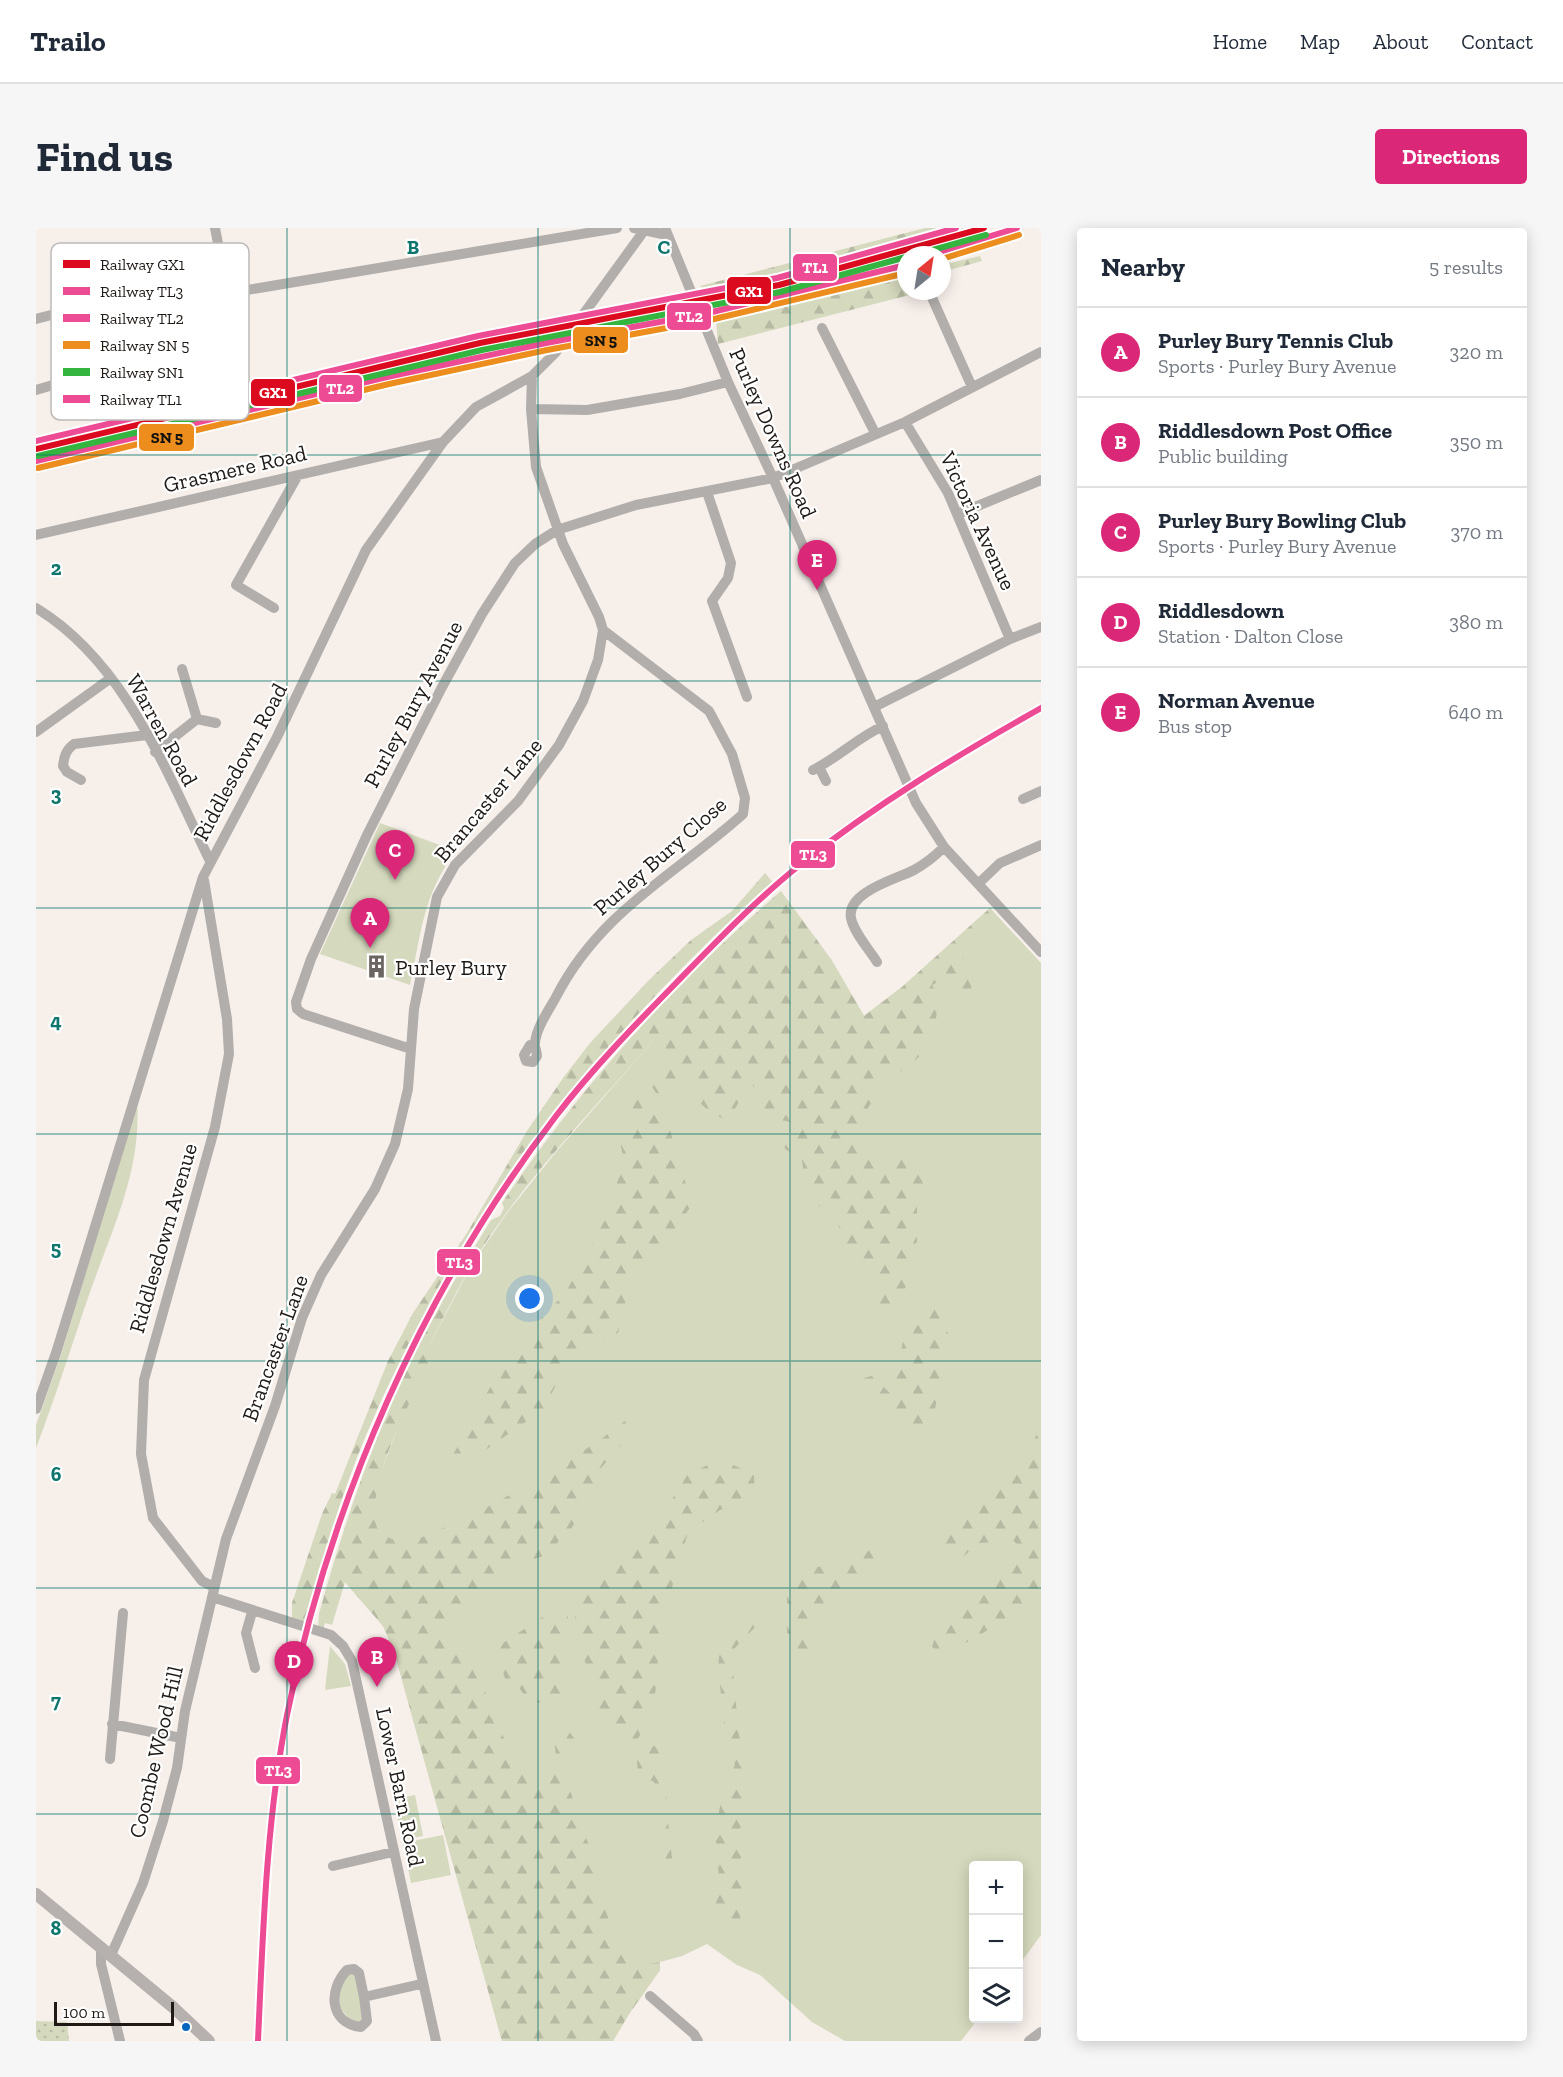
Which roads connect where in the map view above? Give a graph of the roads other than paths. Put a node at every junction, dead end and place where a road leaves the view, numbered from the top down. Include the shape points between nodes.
1 (215, 228) edge
2 (617, 228) edge
3 (641, 229) edge
4 (666, 231) edge
5 (218, 243) edge
6 (249, 291) edge
7 (933, 300) edge
8 (51, 314) edge
9 (36, 318) edge
10 (822, 328) dead end
11 (1041, 352) edge
12 (532, 376) junction
13 (728, 382) junction
14 (51, 386) edge
15 (972, 387) junction
16 (36, 390) edge
17 (531, 409) junction
18 (905, 422) junction
19 (875, 433) junction
20 (443, 442) junction
21 (298, 476) junction
22 (773, 478) junction
23 (1041, 480) edge
24 (707, 492) junction
25 (958, 514) junction
26 (557, 530) junction
27 (36, 535) edge
28 (36, 608) edge
29 (274, 608) dead end
30 (1041, 627) edge
31 (603, 630) junction
32 (1010, 639) junction
33 (182, 669) dead end
34 (111, 678) junction
35 (747, 697) dead end
36 (874, 707) junction
37 (197, 719) junction
38 (216, 723) dead end
39 (883, 726) junction
40 (36, 732) edge
41 (147, 735) junction
42 (155, 752) junction
43 (81, 780) dead end
44 (826, 781) dead end
45 (1041, 791) edge
46 (1023, 799) dead end
47 (1041, 845) edge
48 (944, 847) junction
49 (210, 861) junction
50 (203, 877) junction
51 (978, 883) junction
52 (1041, 952) edge
53 (877, 955) dead end
54 (534, 1044) dead end
55 (411, 1049) junction
56 (36, 1409) edge
57 (213, 1592) junction
58 (252, 1612) junction
59 (123, 1613) dead end
60 (255, 1668) dead end
61 (112, 1724) junction
62 (181, 1738) junction
63 (110, 1759) dead end
64 (393, 1852) junction
65 (333, 1866) dead end
66 (36, 1894) edge
67 (106, 1951) junction
68 (421, 1984) junction
69 (650, 1996) dead end
70 (364, 1997) junction
71 (1041, 2032) edge
72 (120, 2041) edge
73 (209, 2041) edge
74 (436, 2041) edge
75 (698, 2041) edge
76 (1029, 2041) edge

1 - 5 street
2 - 6 street
3 - 4 street, Riddlesdown Road
3 - 12 street, Riddlesdown Road via 556,352
4 - 13 street, Purley Downs Road
7 - 15 street
8 - 9 street
10 - 19 street
11 - 15 street, Purley Bury Avenue
12 - 17 street
12 - 20 street, Riddlesdown Road via 476,407
13 - 17 street via 587,410
13 - 22 street, Purley Downs Road
14 - 16 street
15 - 18 street, Purley Bury Avenue
17 - 26 street via 536,467
18 - 19 street, Purley Bury Avenue
18 - 25 street, Victoria Avenue
19 - 22 street, Purley Bury Avenue
20 - 21 street, Grasmere Road
20 - 49 street, Riddlesdown Road via 366,550 277,737
21 - 27 street, Grasmere Road
21 - 29 street via 236,585
22 - 24 street, Purley Bury Avenue
22 - 36 street, Purley Downs Road
23 - 25 street
24 - 26 street, Purley Bury Avenue via 636,505
24 - 35 street via 731,563 728,579 712,601
25 - 32 street, Victoria Avenue
26 - 31 street
26 - 55 street, Purley Bury Avenue via 515,563 482,614 367,835 311,959 296,1002 303,1014
28 - 34 street, Warren Road via 72,634
30 - 32 street
31 - 54 street, Purley Bury Close via 709,711 732,754 745,798 743,814 617,915 597,936 563,983
31 - 55 street, Brancaster Lane via 589,685 559,745 518,801 455,865 440,890 418,986
32 - 36 street
33 - 37 street
34 - 40 street
34 - 41 street, Warren Road
36 - 39 street, Purley Downs Road
37 - 38 street
37 - 42 street
39 - 44 street via 860,737 841,755 816,769
39 - 48 street, Purley Downs Road via 916,803
41 - 42 street, Warren Road
41 - 43 street via 69,747 63,765
42 - 49 street, Warren Road
45 - 46 street
47 - 51 street via 1000,863
48 - 51 street, Purley Downs Road
48 - 53 street via 915,870 858,899 852,908 851,918
49 - 50 street, Riddlesdown Road
50 - 56 street, Riddlesdown Road
50 - 57 street, Riddlesdown Avenue via 227,1019 229,1054 215,1127 144,1380 141,1454 153,1518
51 - 52 street, Purley Downs Road
55 - 57 street, Brancaster Lane via 408,1089 395,1144 358,1220 311,1294 275,1406 233,1515
57 - 58 street, Lower Barn Road
57 - 62 street, Coombe Wood Hill
58 - 60 street via 246,1633
58 - 64 street, Lower Barn Road via 331,1635 352,1661
59 - 61 street
61 - 62 street
61 - 63 street
62 - 67 street, Coombe Wood Hill via 164,1821 143,1883
64 - 65 street
64 - 68 street, Lower Barn Road
66 - 67 main road
67 - 72 street via 101,1964
67 - 73 main road
68 - 70 street
68 - 74 street, Lower Barn Road
69 - 75 street
70 - 70 street via 367,2021 361,2027 353,2026 343,2019 334,1997 337,1983 347,1970 359,1973
71 - 76 street

